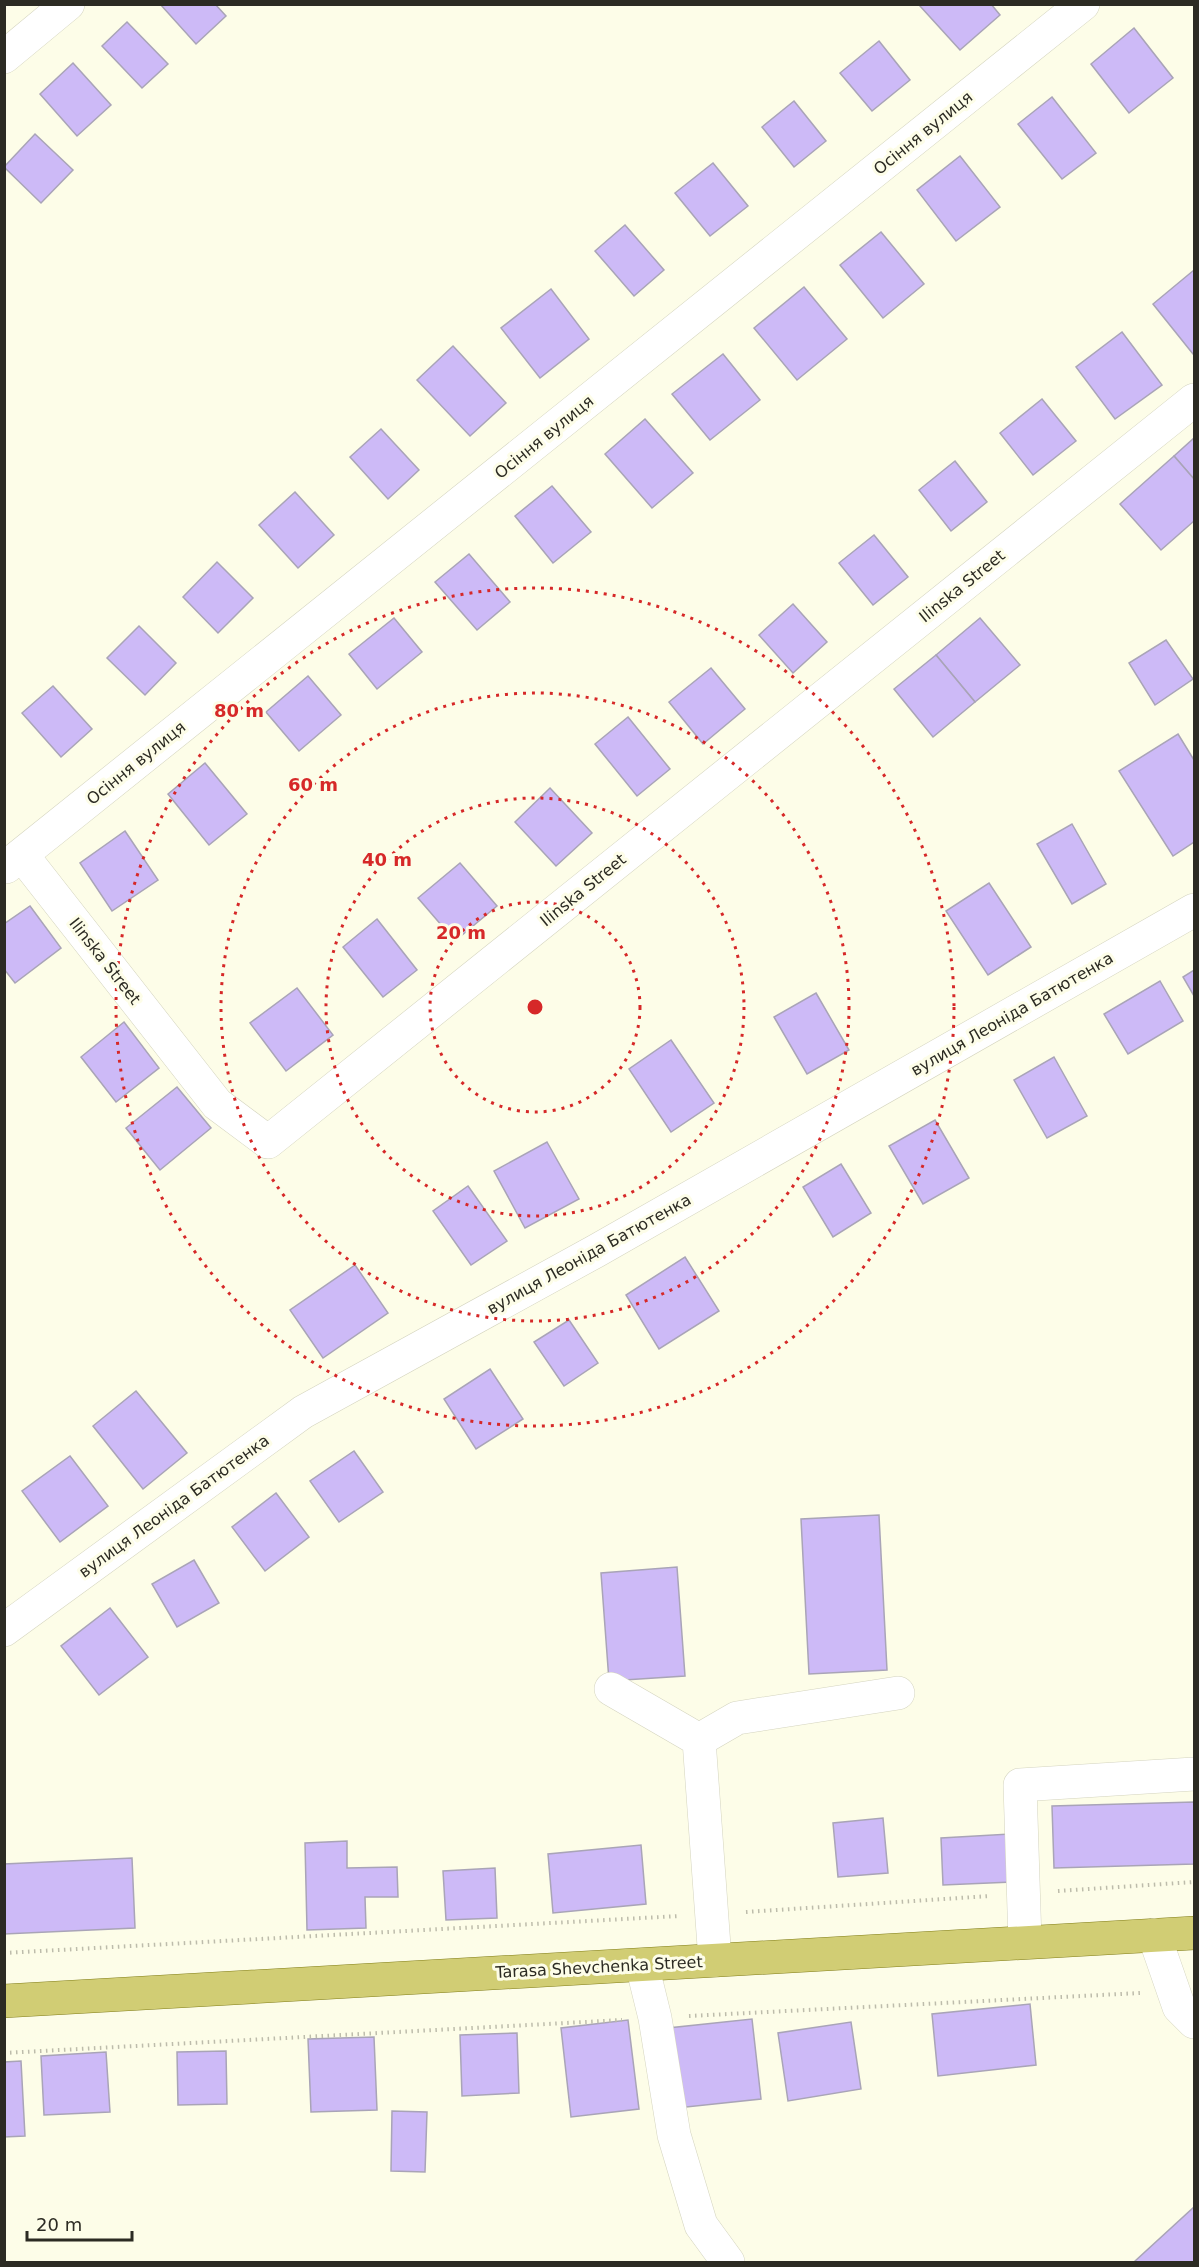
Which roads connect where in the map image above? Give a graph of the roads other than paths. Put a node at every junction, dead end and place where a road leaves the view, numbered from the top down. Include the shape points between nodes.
1 (68, 4) edge
2 (1083, 4) edge
3 (4, 57) edge
4 (1194, 400) edge
5 (13, 862) edge
6 (1194, 910) edge
7 (4, 1630) edge
8 (611, 1689) dead end
9 (898, 1693) dead end
10 (699, 1740) junction
11 (1194, 1774) edge
12 (1194, 1933) edge
13 (1154, 1935) junction
14 (1025, 1942) junction
15 (715, 1960) junction
16 (642, 1965) junction
17 (4, 2001) edge
18 (1194, 2022) edge
19 (701, 2225) junction
20 (717, 2262) edge
21 (728, 2262) edge

1 - 3 street
2 - 5 street, Осіння вулиця
4 - 5 street, Ilinska Street via 268,1142 217,1104
6 - 7 street, вулиця Леоніда Батютенка via 596,1251 303,1412
8 - 10 street
9 - 10 street via 737,1718
10 - 15 street
11 - 14 street via 1020,1785
12 - 13 main road, Tarasa Shevchenka Street
13 - 14 main road, Tarasa Shevchenka Street
13 - 18 street via 1179,2007
14 - 15 main road, Tarasa Shevchenka Street
15 - 16 main road, Tarasa Shevchenka Street
16 - 17 main road, Tarasa Shevchenka Street
16 - 19 street via 674,2135
19 - 20 street
19 - 21 street

